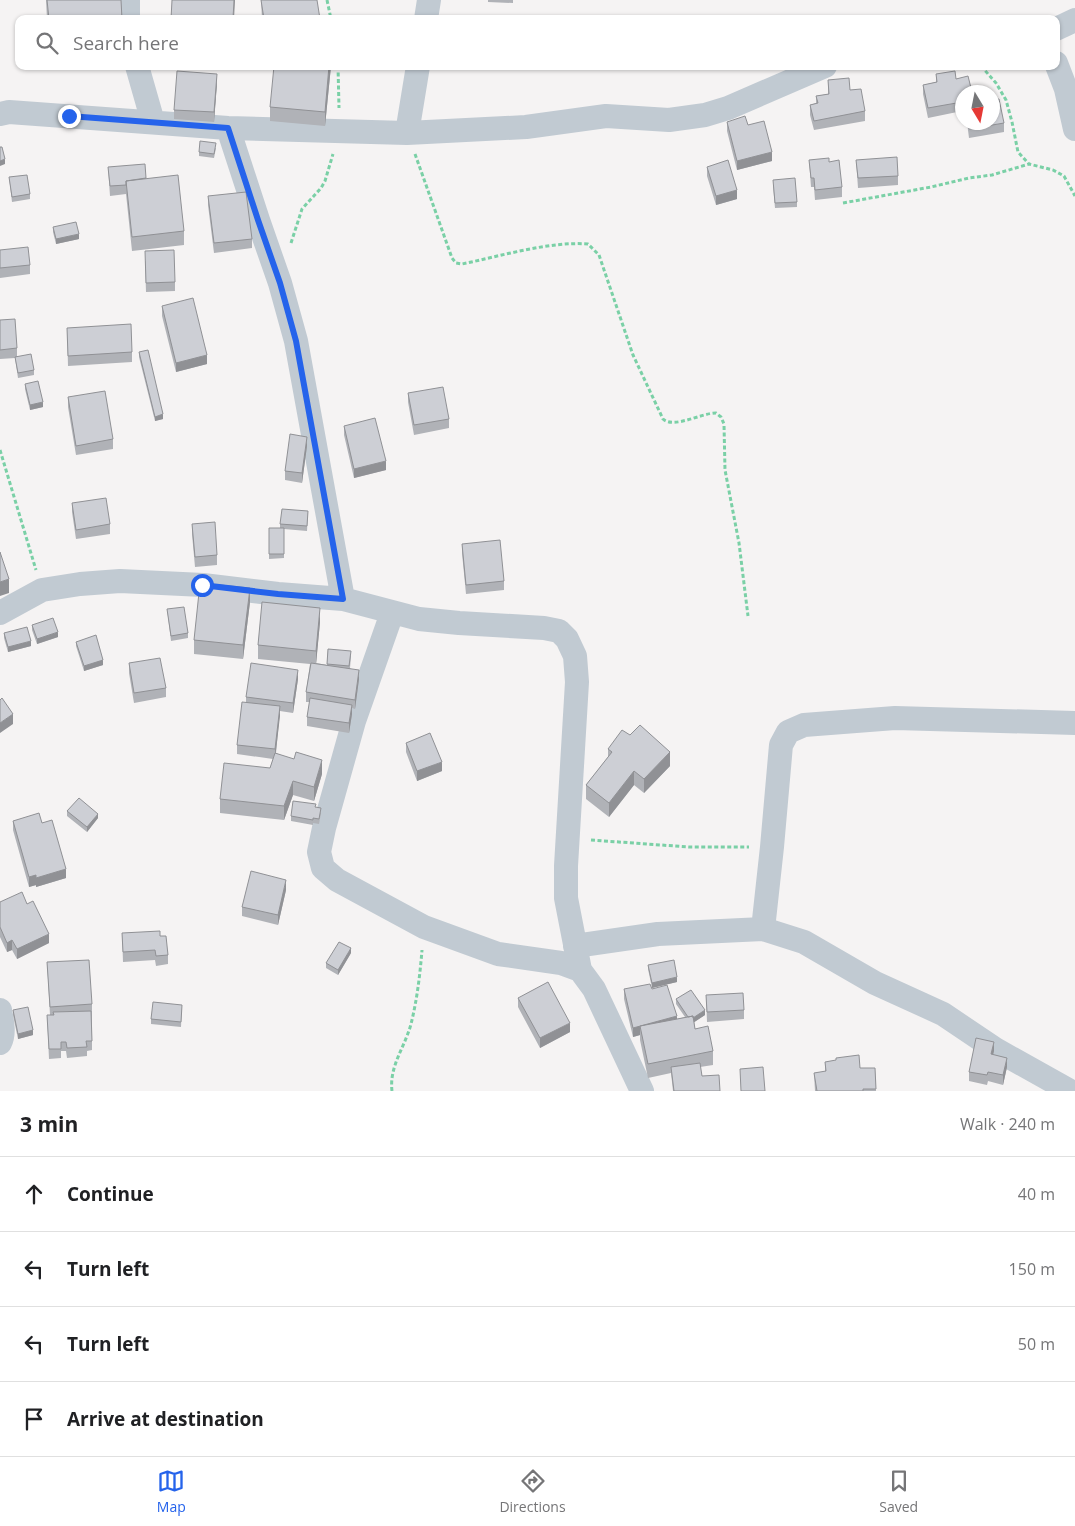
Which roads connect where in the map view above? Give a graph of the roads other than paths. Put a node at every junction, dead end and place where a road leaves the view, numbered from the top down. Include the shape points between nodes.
1 (128, 0) edge
2 (429, 0) edge
3 (128, 15) edge
4 (427, 15) edge
5 (1075, 20) edge
6 (1060, 27) edge
7 (138, 70) edge
8 (417, 70) edge
9 (816, 70) edge
10 (1059, 70) edge
11 (0, 114) edge
12 (153, 122) junction
13 (228, 128) junction
14 (1075, 129) edge
15 (407, 133) junction
16 (343, 599) junction
17 (0, 613) edge
18 (392, 613) junction
19 (1075, 723) edge
20 (763, 929) junction
21 (575, 946) junction
22 (580, 970) junction
23 (0, 1010) edge
24 (0, 1043) edge
25 (642, 1091) edge
26 (1070, 1091) edge

1 - 3 street
2 - 4 street
5 - 6 street
7 - 12 street
8 - 15 street
9 - 15 street via 728,108 690,118 606,116 526,127
10 - 14 street
11 - 12 street
12 - 13 street
13 - 15 street
13 - 16 street via 296,341
16 - 17 street via 202,585 120,581 42,590
16 - 18 street
18 - 21 street via 459,623 544,628 558,631 568,639 575,656 577,682 566,866 566,898
18 - 22 street via 354,721 324,828 319,852 323,868 337,880 424,927 498,954 561,963
19 - 20 street via 896,718 804,725 788,732 781,745
20 - 21 street via 658,934
20 - 26 street via 804,942 875,983 943,1014
21 - 22 street
22 - 25 street via 594,989
23 - 24 street via 3,1027

